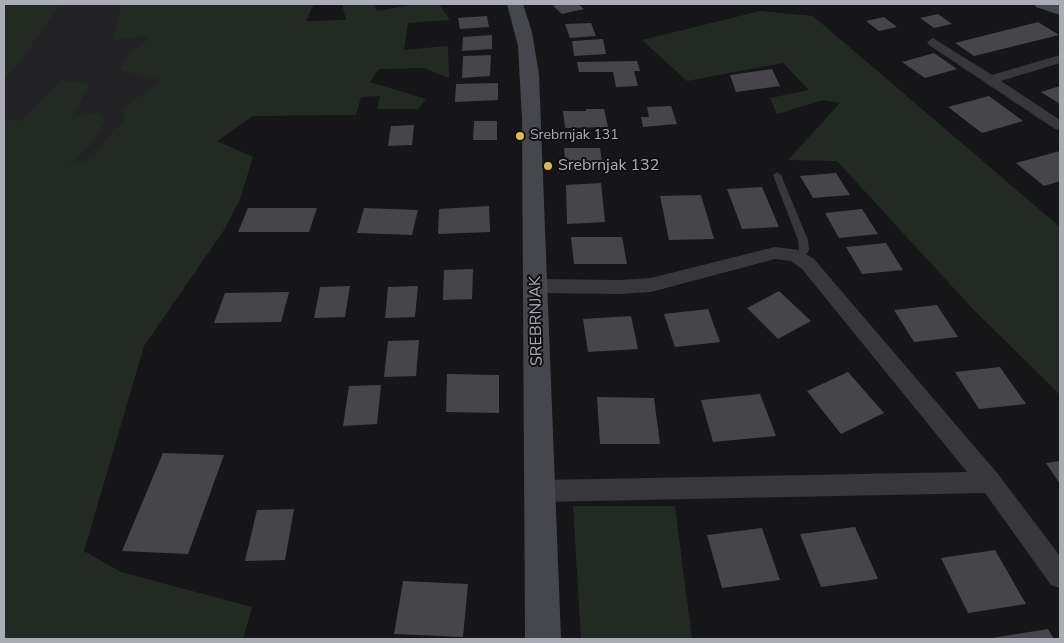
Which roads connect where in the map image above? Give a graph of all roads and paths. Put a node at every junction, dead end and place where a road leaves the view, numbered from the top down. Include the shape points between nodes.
1 (515, 4) edge
2 (1042, 4) edge
3 (1060, 10) edge
4 (933, 42) dead end
5 (1060, 59) edge
6 (990, 80) junction
7 (1060, 126) edge
8 (777, 175) dead end
9 (800, 257) junction
10 (537, 286) junction
11 (990, 482) junction
12 (541, 491) junction
13 (1060, 576) edge
14 (543, 639) edge

1 - 10 main road, SREBRNJAK via 525,34 529,61
2 - 3 main road
4 - 6 street
5 - 6 street
6 - 7 street
8 - 9 lane via 803,240 804,250
9 - 10 street via 775,253 651,285
9 - 11 street
10 - 12 main road, SREBRNJAK
11 - 12 street
11 - 13 street
12 - 14 main road, SREBRNJAK

